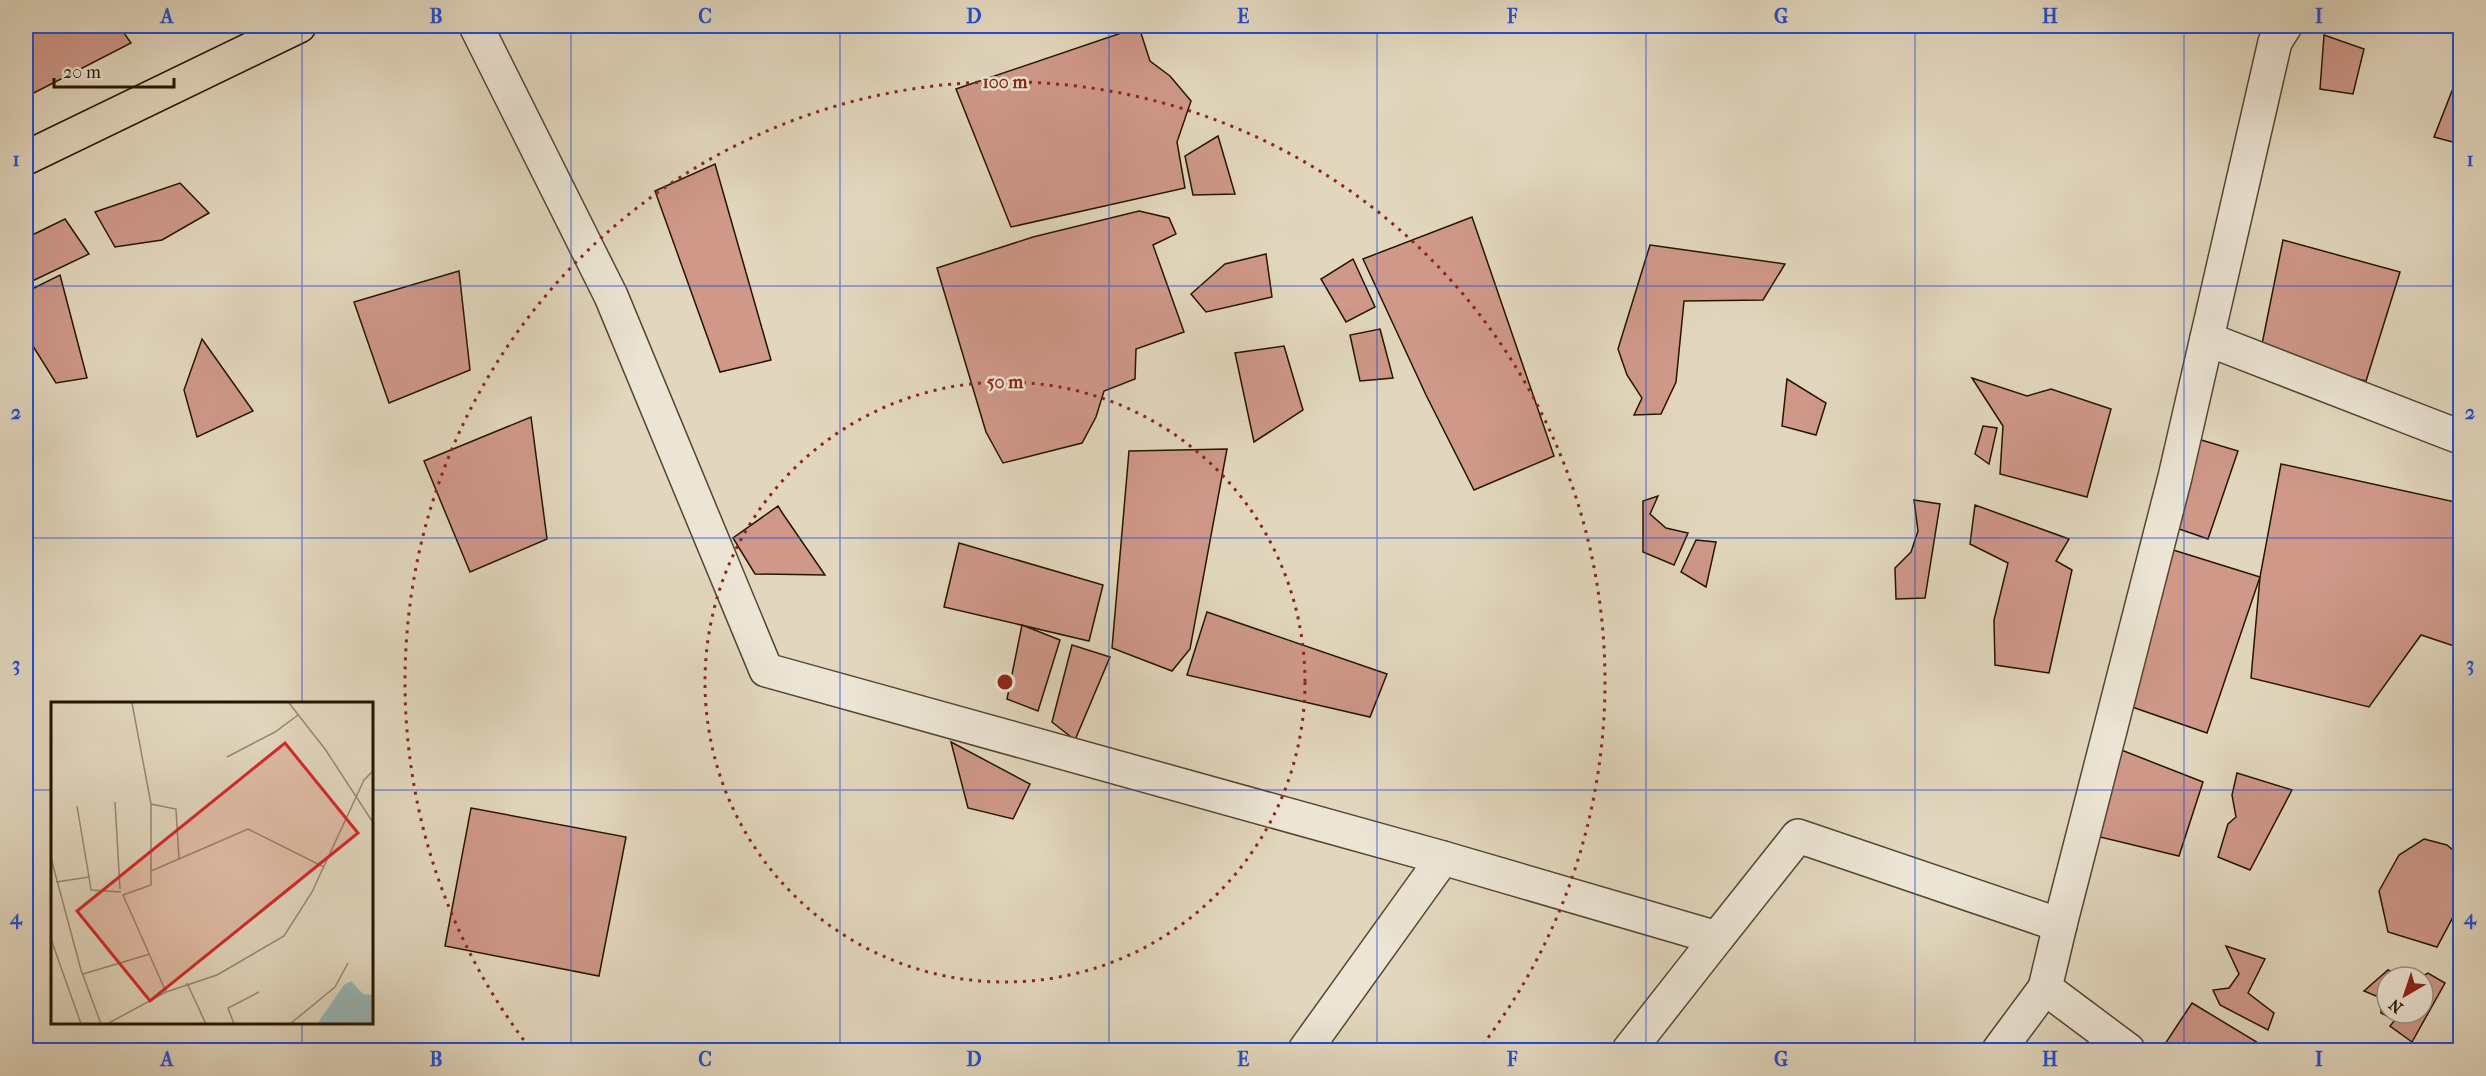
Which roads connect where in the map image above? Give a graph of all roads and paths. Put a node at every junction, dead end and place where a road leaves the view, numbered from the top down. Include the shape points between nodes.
1 (299, 26) edge
2 (477, 26) edge
3 (2285, 26) edge
4 (26, 158) edge
5 (2207, 339) junction
6 (2460, 437) edge
7 (1443, 858) junction
8 (2061, 925) junction
9 (1717, 938) junction
10 (2045, 988) junction
11 (1305, 1050) edge
12 (1629, 1050) edge
13 (1999, 1050) edge
14 (2128, 1050) edge

1 - 4 main road
2 - 7 street via 611,296 766,670
3 - 5 street via 2275,42
5 - 6 street
5 - 8 street
7 - 9 street
7 - 11 street
8 - 9 street via 1798,836
8 - 10 street
9 - 12 street
10 - 13 street
10 - 14 street

